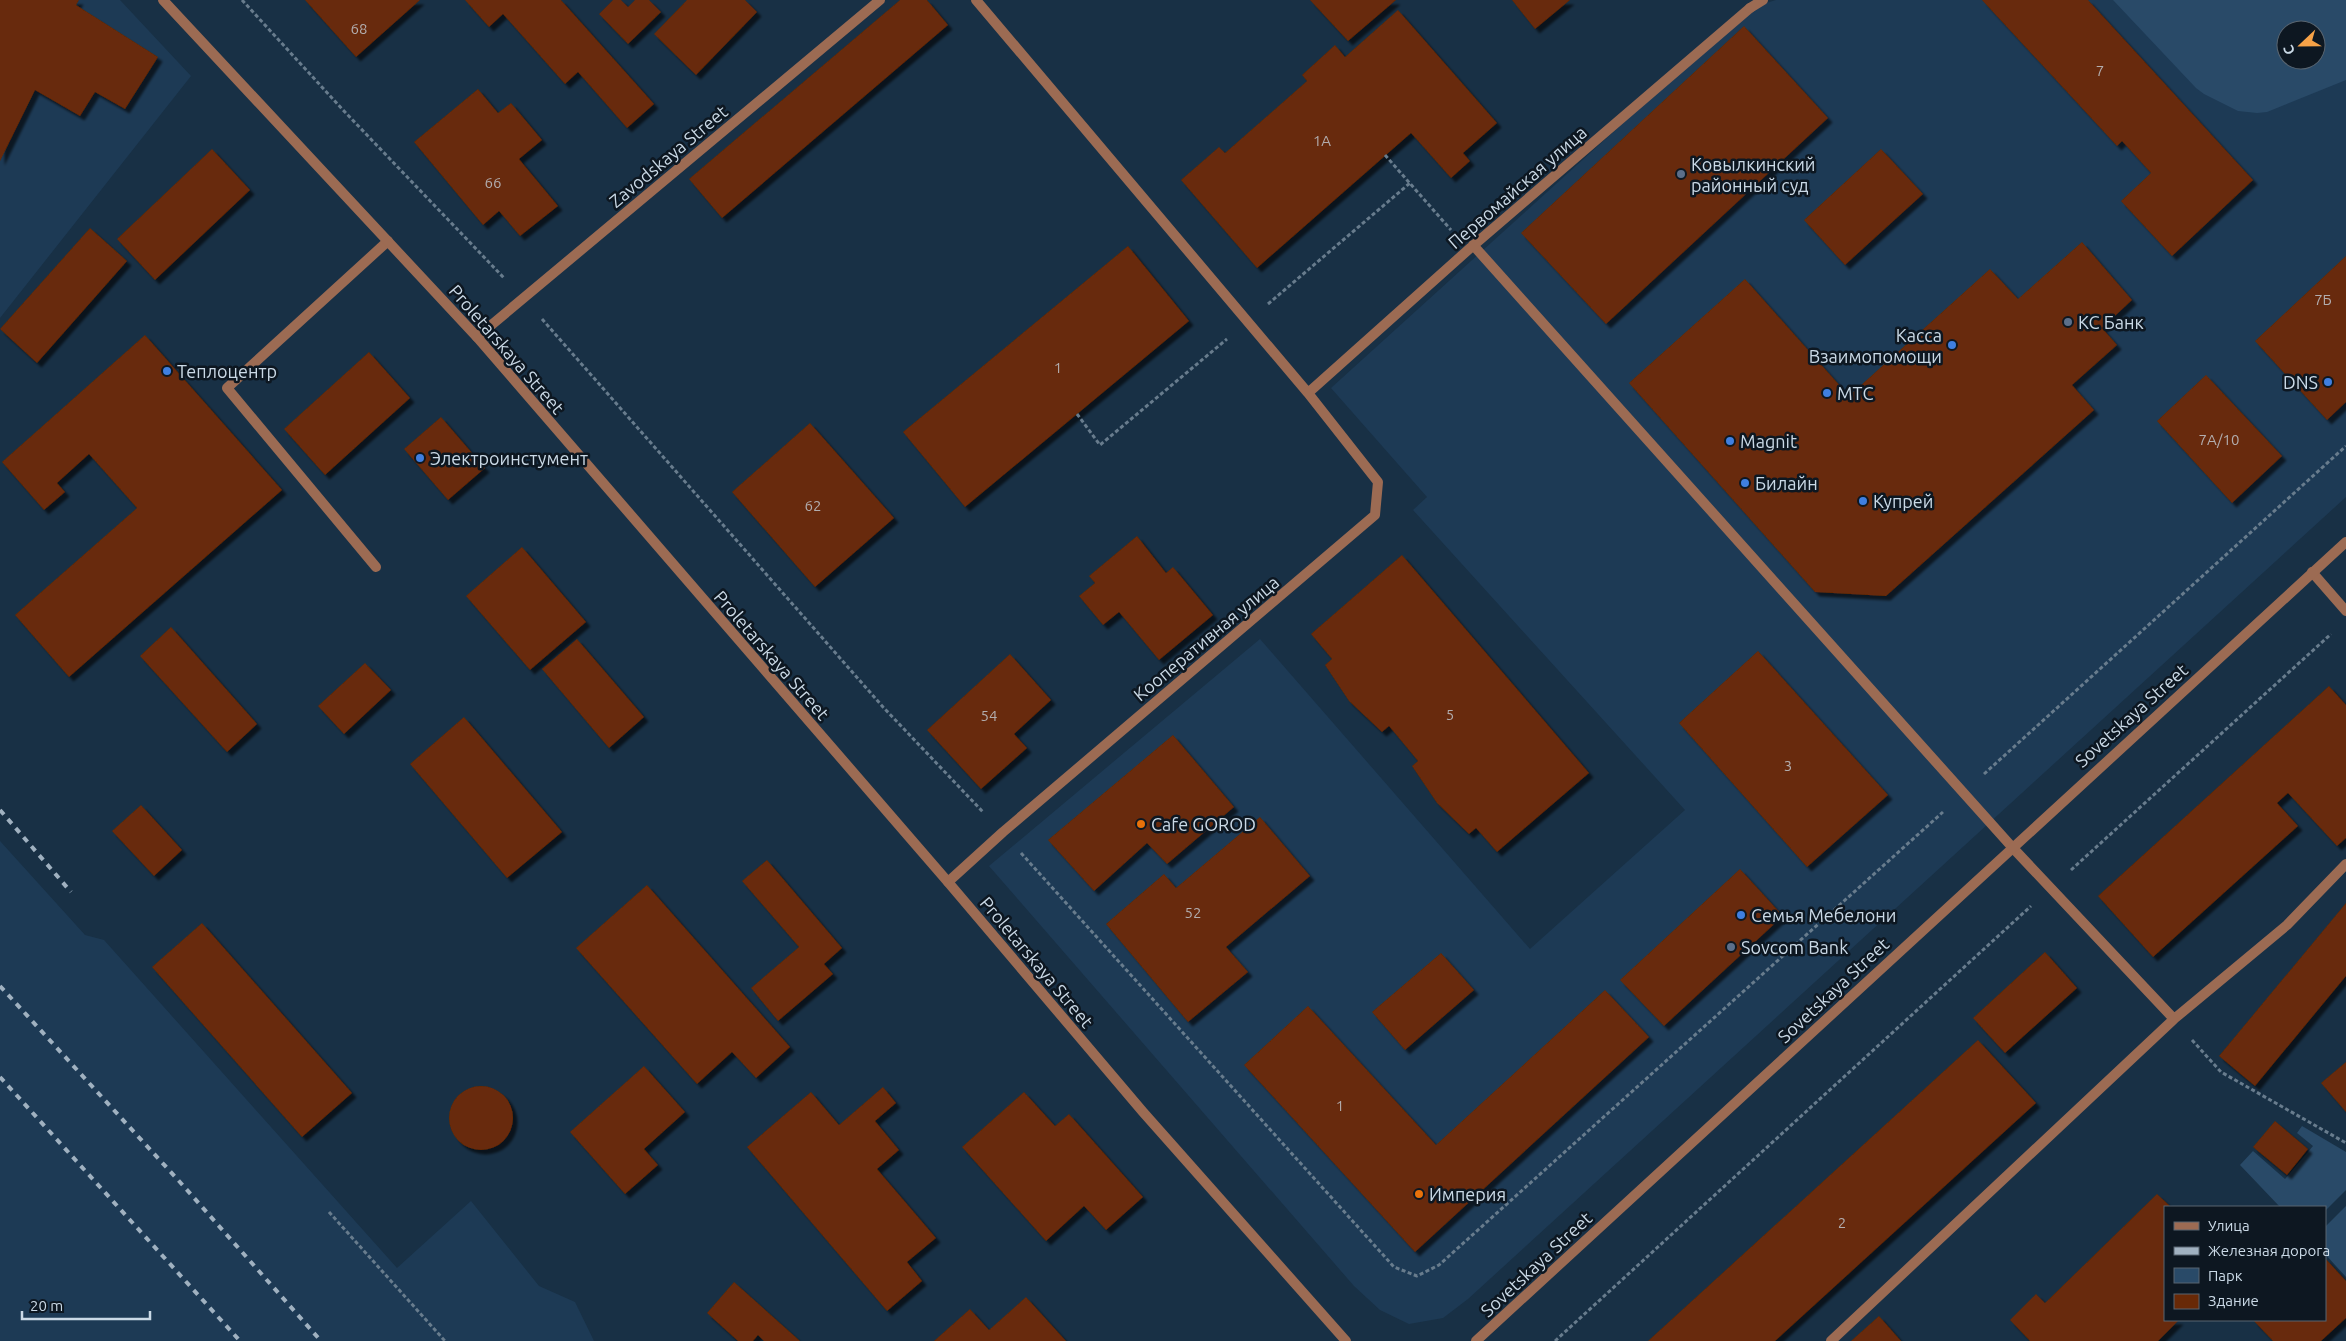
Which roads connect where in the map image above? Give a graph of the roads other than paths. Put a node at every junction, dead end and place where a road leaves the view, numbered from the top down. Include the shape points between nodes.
1 (163, 0) edge
2 (880, 0) edge
3 (976, 0) edge
4 (1763, 0) edge
5 (388, 242) junction
6 (1471, 248) junction
7 (477, 337) junction
8 (1308, 393) junction
9 (2346, 542) edge
10 (376, 567) dead end
11 (2312, 572) junction
12 (2346, 611) edge
13 (2012, 847) junction
14 (2346, 864) edge
15 (948, 882) junction
16 (2174, 1019) junction
17 (1346, 1341) edge
18 (1476, 1341) edge
19 (1831, 1341) edge

1 - 5 street, Proletarskaya Street
2 - 7 street, Zavodskaya Street
3 - 8 street, Кооперативная улица
4 - 6 street, Первомайская улица
5 - 7 street, Proletarskaya Street
5 - 10 street via 226,388
6 - 8 street, Первомайская улица
6 - 13 street
7 - 15 street, Proletarskaya Street
8 - 15 street, Кооперативная улица via 1378,482 1375,515
9 - 11 street, Sovetskaya Street
11 - 12 street
11 - 13 street, Sovetskaya Street
13 - 16 street
13 - 18 street, Sovetskaya Street
14 - 16 street via 2287,925
15 - 17 street, Proletarskaya Street via 1142,1112
16 - 19 street

